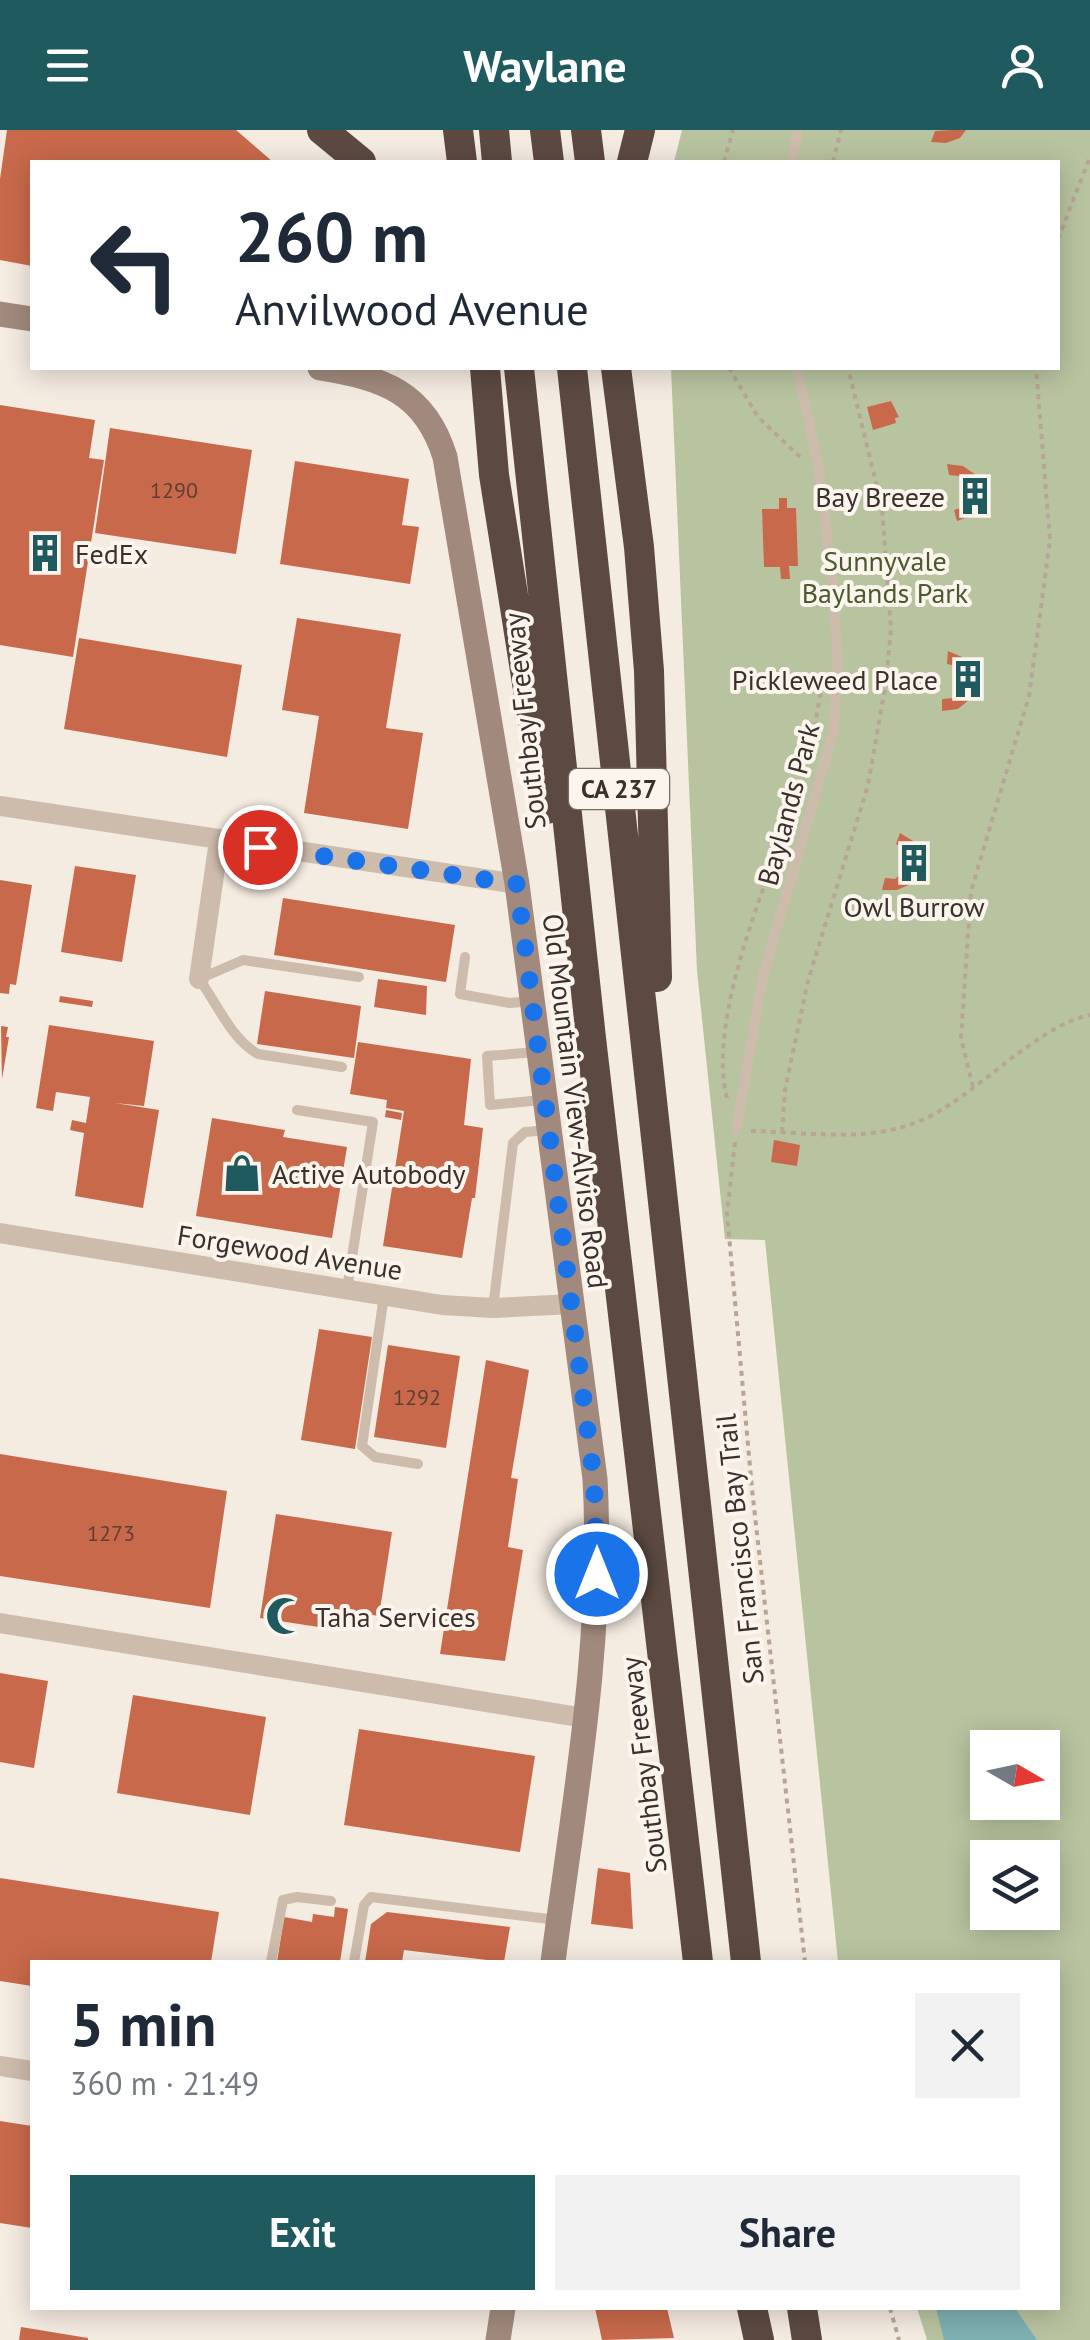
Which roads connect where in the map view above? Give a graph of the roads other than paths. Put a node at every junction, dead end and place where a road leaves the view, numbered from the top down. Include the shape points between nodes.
1 (322, 130) edge
2 (458, 130) edge
3 (494, 130) edge
4 (545, 130) edge
5 (586, 130) edge
6 (640, 130) edge
7 (798, 130) edge
8 (359, 160) edge
9 (462, 160) edge
10 (497, 160) edge
11 (549, 160) edge
12 (590, 160) edge
13 (632, 160) edge
14 (791, 160) edge
15 (0, 314) edge
16 (30, 319) edge
17 (329, 370) edge
18 (466, 370) edge
19 (484, 370) edge
20 (519, 370) edge
21 (572, 370) edge
22 (616, 370) edge
23 (633, 370) edge
24 (797, 370) edge
25 (494, 475) junction
26 (639, 546) junction
27 (0, 806) edge
28 (220, 841) junction
29 (517, 884) junction
30 (466, 957) dead end
31 (359, 976) dead end
32 (199, 979) junction
33 (532, 1001) junction
34 (591, 1038) junction
35 (539, 1052) junction
36 (342, 1068) dead end
37 (545, 1100) junction
38 (297, 1110) dead end
39 (549, 1130) junction
40 (736, 1131) road end
41 (666, 1210) junction
42 (0, 1234) edge
43 (347, 1290) junction
44 (384, 1295) junction
45 (572, 1304) junction
46 (493, 1308) junction
47 (418, 1464) dead end
48 (0, 1623) edge
49 (585, 1718) junction
50 (331, 1902) dead end
51 (558, 1920) junction
52 (272, 1960) edge
53 (354, 1960) edge
54 (553, 1960) edge
55 (698, 1960) edge
56 (746, 1960) edge
57 (0, 2066) edge
58 (30, 2071) edge
59 (503, 2310) edge
60 (752, 2310) edge
61 (802, 2310) edge
62 (498, 2340) edge
63 (758, 2340) edge
64 (808, 2340) edge

1 - 8 highway
2 - 9 highway
3 - 10 highway
4 - 11 highway
5 - 12 highway
6 - 13 highway
7 - 14 lane
15 - 16 street
17 - 29 street, Old Mountain View-Alviso Road via 402,392 437,430
18 - 25 highway
19 - 25 highway
20 - 34 highway, Southbay Freeway / CA 237
21 - 41 highway, CA 237
22 - 26 highway
23 - 26 highway
24 - 40 lane, Baylands Park via 819,469 838,672 833,732 763,976
25 - 34 highway
26 - 41 highway via 652,740
27 - 28 street
28 - 29 street
28 - 32 street
29 - 33 street, Old Mountain View-Alviso Road
30 - 33 lane via 460,994
31 - 32 lane via 243,960
32 - 36 lane via 250,1050
33 - 35 street, Old Mountain View-Alviso Road
34 - 55 highway, Southbay Freeway / CA 237
35 - 37 street, Old Mountain View-Alviso Road
35 - 37 lane via 488,1056 490,1105
37 - 39 street, Old Mountain View-Alviso Road
38 - 43 lane via 373,1122
39 - 45 street, Old Mountain View-Alviso Road
39 - 46 lane via 526,1132 514,1143
41 - 56 highway, CA 237
42 - 43 street, Forgewood Avenue
43 - 44 street, Forgewood Avenue
44 - 46 street, Forgewood Avenue
44 - 47 lane via 362,1446 375,1457
45 - 46 street, Forgewood Avenue
45 - 49 street, Old Mountain View-Alviso Road via 598,1546
48 - 49 street
49 - 51 street, Old Mountain View-Alviso Road
50 - 52 lane via 283,1900
51 - 53 lane via 371,1897
51 - 54 street, Old Mountain View-Alviso Road
57 - 58 street
59 - 62 street
60 - 63 highway
61 - 64 highway

